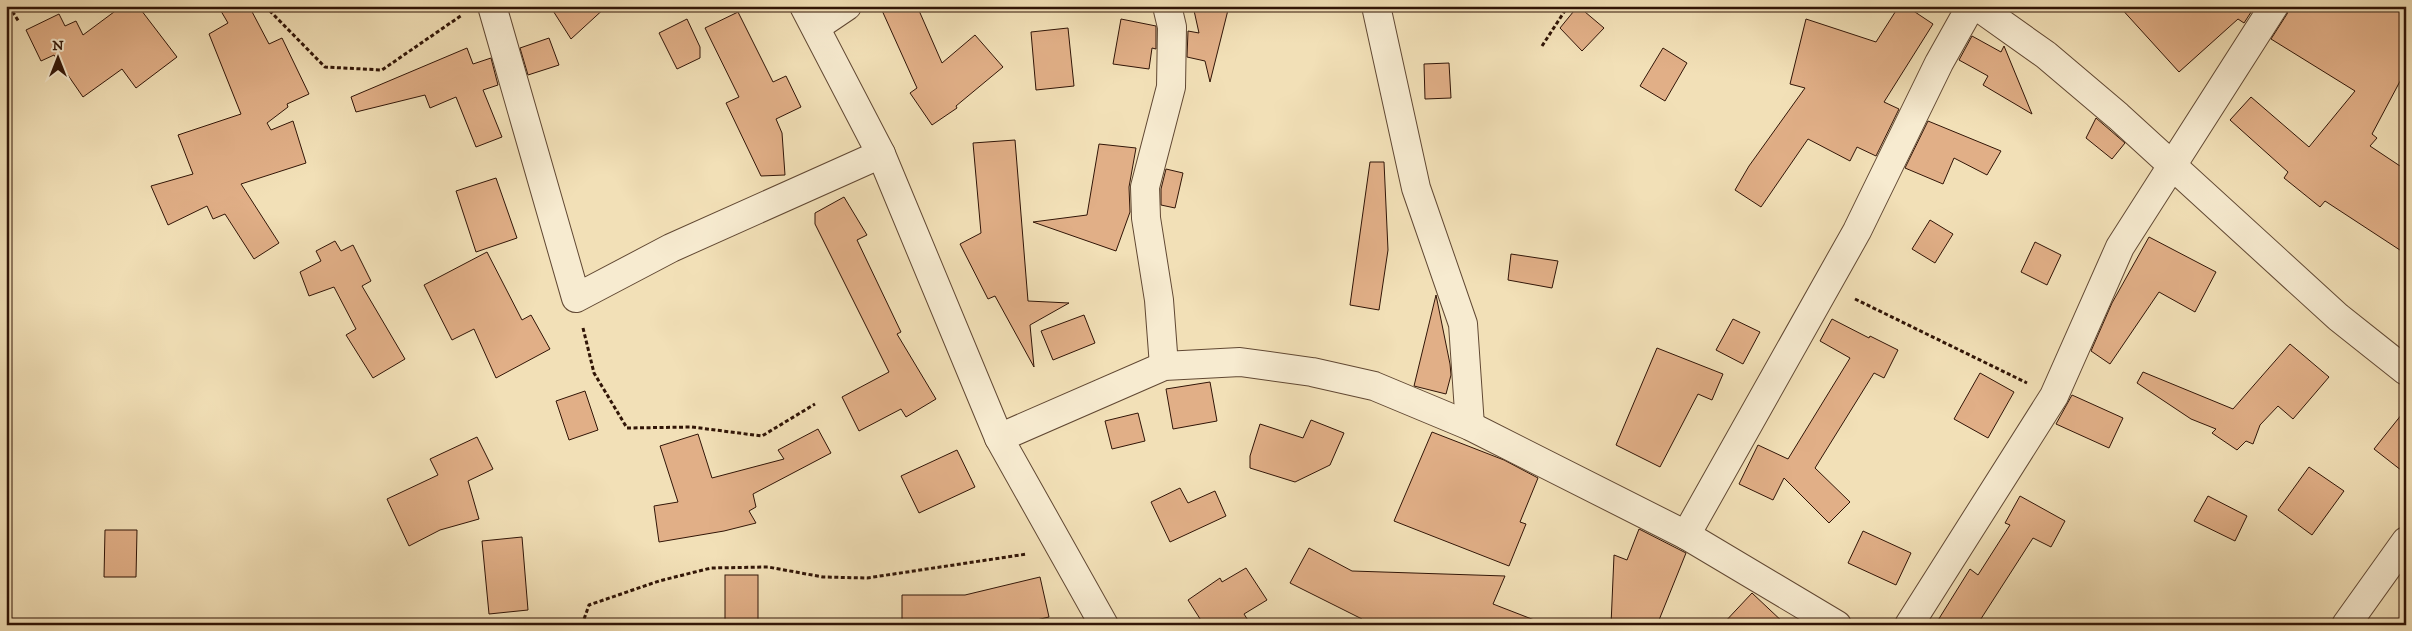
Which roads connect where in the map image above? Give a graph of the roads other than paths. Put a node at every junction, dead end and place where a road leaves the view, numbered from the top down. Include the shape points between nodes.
1 (847, 6) edge
2 (1167, 6) edge
3 (1376, 6) edge
4 (1971, 6) edge
5 (1977, 6) edge
6 (2274, 6) edge
7 (479, 9) edge
8 (810, 17) edge
9 (881, 154) junction
10 (2172, 164) junction
11 (1164, 366) junction
12 (2406, 371) edge
13 (1470, 426) junction
14 (999, 438) junction
15 (1686, 535) junction
16 (2406, 541) edge
17 (1104, 625) edge
18 (1837, 625) edge
19 (1909, 625) edge
20 (2346, 625) edge

1 - 8 street
2 - 11 street via 1172,27 1172,88 1145,187
3 - 13 street via 1416,188 1463,324
4 - 15 street via 1939,62 1857,232
5 - 10 street via 2046,55
6 - 10 street
7 - 9 street via 576,298 671,248
8 - 9 street
9 - 14 street
10 - 12 street via 2338,316
10 - 19 street via 2120,247 2054,396
11 - 13 street via 1240,362 1312,372 1374,386
11 - 14 street
13 - 15 street
14 - 17 street
15 - 18 street
16 - 20 street

